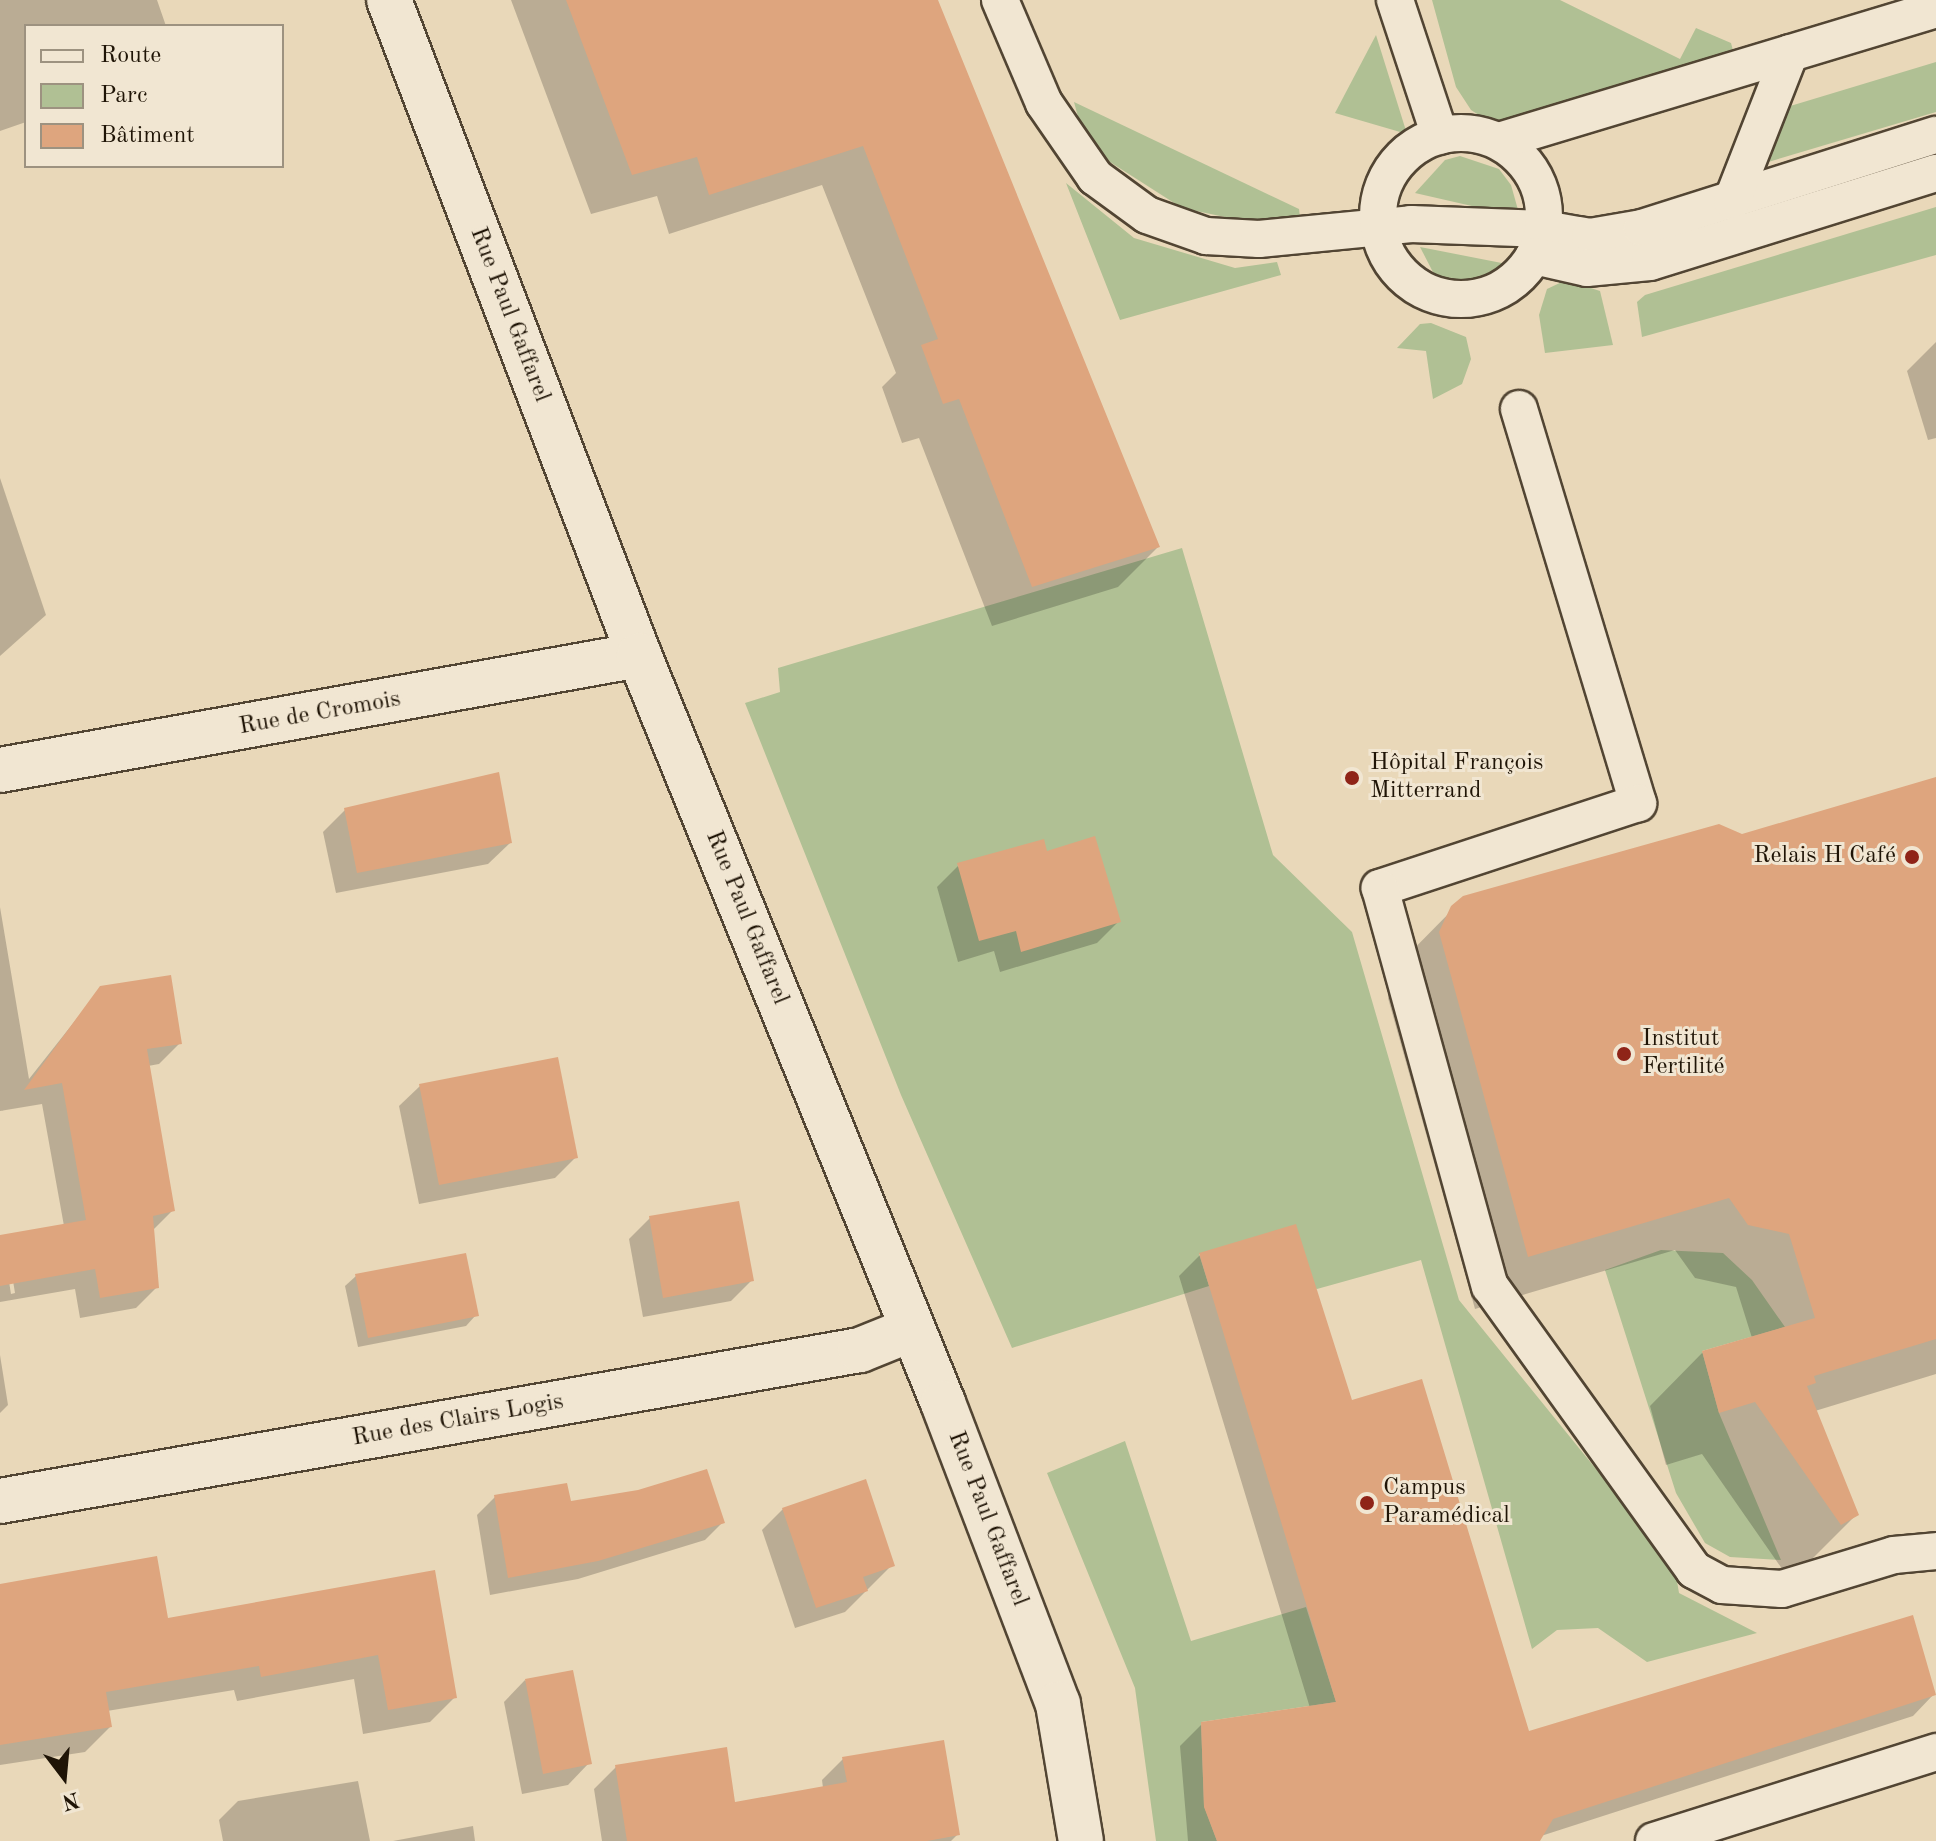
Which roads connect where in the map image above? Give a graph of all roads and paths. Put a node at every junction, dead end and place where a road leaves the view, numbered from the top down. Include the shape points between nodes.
1 (389, 0) edge
2 (1000, 0) edge
3 (1395, 0) edge
4 (1936, 9) edge
5 (1790, 53) junction
6 (1936, 135) edge
7 (1440, 136) junction
8 (1499, 141) junction
9 (1936, 173) edge
10 (1732, 201) junction
11 (1379, 230) junction
12 (1539, 243) junction
13 (1519, 409) dead end
14 (639, 655) junction
15 (0, 770) edge
16 (912, 1329) junction
17 (0, 1501) edge
18 (1936, 1551) edge
19 (1936, 1752) edge
20 (1081, 1841) edge
21 (1654, 1841) edge

1 - 14 street, Rue Paul Gaffarel
2 - 11 lane via 1062,134 1095,177 1147,215 1206,236 1259,239
3 - 7 lane
4 - 5 lane
5 - 8 lane
5 - 10 lane
6 - 10 lane via 1748,191
7 - 8 lane via 1460,132
7 - 11 lane via 1399,160 1379,202
8 - 12 lane via 1521,157 1536,178 1544,203
9 - 12 lane via 1650,262 1587,268
10 - 12 lane via 1590,237
11 - 12 lane via 1411,224
11 - 12 lane via 1394,264 1436,295 1488,295 1522,273
13 - 18 lane via 1638,803 1380,888 1490,1286 1694,1570 1722,1585 1782,1589 1894,1555
14 - 15 street, Rue de Cromois
14 - 16 street, Rue Paul Gaffarel
16 - 17 street, Rue des Clairs Logis via 860,1350
16 - 20 street, Rue Paul Gaffarel via 1058,1704
19 - 21 lane

